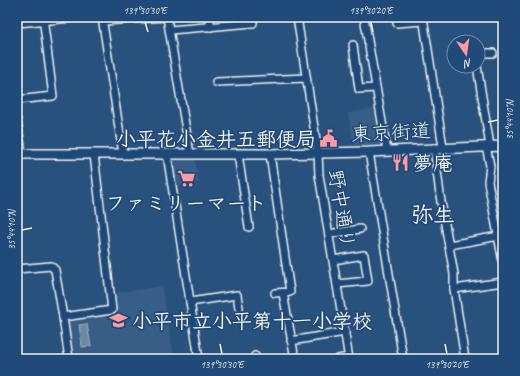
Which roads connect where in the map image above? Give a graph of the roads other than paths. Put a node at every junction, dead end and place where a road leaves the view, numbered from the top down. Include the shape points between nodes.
1 (83, 17) edge
2 (167, 17) edge
3 (209, 17) edge
4 (252, 17) edge
5 (297, 17) edge
6 (364, 17) edge
7 (134, 18) edge
8 (44, 19) edge
9 (103, 19) edge
10 (423, 19) edge
11 (17, 23) edge
12 (397, 23) dead end
13 (211, 26) junction
14 (170, 30) junction
15 (353, 45) dead end
16 (486, 53) edge
17 (493, 53) dead end
18 (478, 74) edge
19 (306, 78) junction
20 (216, 82) dead end
21 (376, 88) junction
22 (17, 100) edge
23 (17, 120) edge
24 (488, 146) junction
25 (503, 146) edge
26 (439, 148) junction
27 (387, 151) junction
28 (369, 152) junction
29 (318, 153) junction
30 (19, 154) edge
31 (94, 154) junction
32 (123, 154) junction
33 (167, 154) junction
34 (190, 154) junction
35 (238, 154) junction
36 (270, 154) junction
37 (249, 226) dead end
38 (360, 230) dead end
39 (329, 234) junction
40 (499, 236) junction
41 (449, 245) junction
42 (333, 260) junction
43 (503, 262) edge
44 (17, 269) edge
45 (503, 282) edge
46 (337, 284) junction
47 (454, 289) junction
48 (190, 302) junction
49 (239, 308) dead end
50 (63, 317) junction
51 (344, 332) junction
52 (291, 340) junction
53 (349, 358) edge
54 (69, 359) edge
55 (199, 359) edge
56 (295, 359) edge
57 (338, 359) edge
58 (403, 359) edge
59 (465, 359) edge

1 - 8 street
2 - 7 street
2 - 14 street
3 - 13 street
4 - 13 street via 253,23
5 - 19 street, 野中通り
6 - 21 street
7 - 9 street
8 - 11 street
8 - 22 street via 52,96
9 - 32 street
10 - 12 street
10 - 26 street
13 - 14 street
14 - 34 street
15 - 21 street via 359,89
16 - 17 street
18 - 24 street
19 - 20 street
19 - 29 street, 野中通り
21 - 27 street
23 - 30 street
24 - 25 main road, 東京街道
24 - 26 main road, 東京街道
24 - 40 street via 488,182
26 - 27 main road, 東京街道
26 - 41 street
27 - 28 main road, 東京街道
28 - 29 main road, 東京街道
28 - 58 street
29 - 36 main road, 東京街道
29 - 39 street, 野中通り
30 - 31 main road, 東京街道
31 - 32 main road, 東京街道
31 - 50 street via 112,310
32 - 33 main road, 東京街道
33 - 34 main road, 東京街道
33 - 48 street
34 - 35 main road, 東京街道
35 - 36 main road, 東京街道
35 - 37 street
36 - 52 street via 290,292 279,293
38 - 39 street
39 - 42 street, 野中通り
40 - 41 street
40 - 43 street
41 - 47 street
42 - 46 street, 野中通り
42 - 46 street via 364,255 368,281
44 - 50 street via 51,266 55,270
45 - 47 street
46 - 51 street, 野中通り
47 - 59 street
48 - 49 street via 237,295
48 - 55 street
50 - 54 street
51 - 52 street
51 - 53 street, 野中通り
52 - 56 street
53 - 57 street

